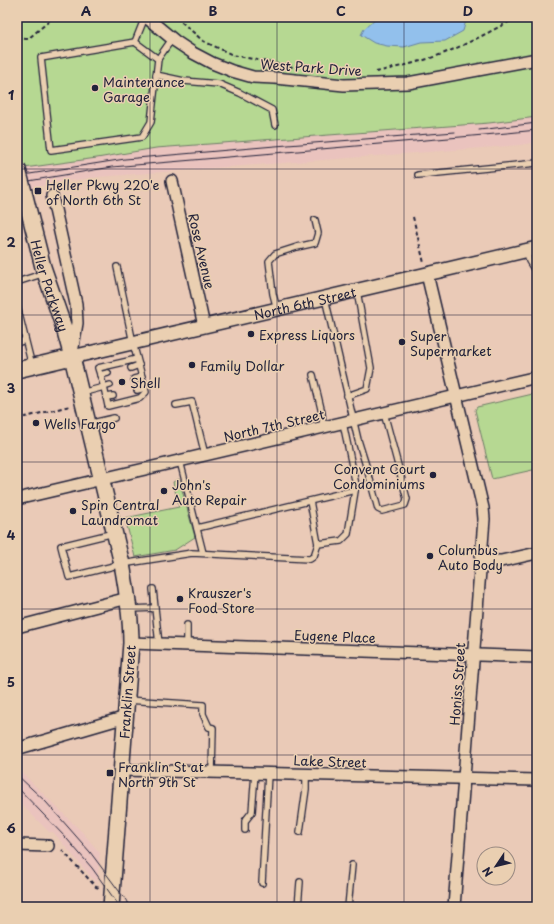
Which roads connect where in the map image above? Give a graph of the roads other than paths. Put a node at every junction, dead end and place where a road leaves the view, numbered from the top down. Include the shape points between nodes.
1 (146, 17) edge
2 (172, 39) junction
3 (135, 42) junction
4 (158, 59) junction
5 (537, 59) edge
6 (156, 75) junction
7 (275, 126) dead end
8 (537, 163) edge
9 (17, 166) edge
10 (418, 175) dead end
11 (172, 181) dead end
12 (52, 196) dead end
13 (315, 220) dead end
14 (532, 249) edge
15 (117, 267) dead end
16 (425, 268) junction
17 (45, 273) junction
18 (537, 274) edge
19 (17, 282) edge
20 (357, 291) junction
21 (325, 298) junction
22 (17, 306) edge
23 (278, 309) junction
24 (204, 326) junction
25 (25, 340) junction
26 (17, 343) edge
27 (133, 343) junction
28 (72, 357) junction
29 (137, 359) junction
30 (32, 366) junction
31 (139, 366) junction
32 (131, 368) dead end
33 (17, 370) edge
34 (108, 373) dead end
35 (100, 375) junction
36 (313, 375) dead end
37 (142, 377) junction
38 (537, 377) edge
39 (134, 379) dead end
40 (110, 385) dead end
41 (104, 387) junction
42 (145, 388) junction
43 (137, 390) dead end
44 (80, 393) junction
45 (113, 396) dead end
46 (347, 396) junction
47 (456, 396) junction
48 (106, 397) junction
49 (176, 405) dead end
50 (384, 413) junction
51 (114, 418) dead end
52 (348, 422) junction
53 (88, 424) junction
54 (323, 427) junction
55 (205, 455) junction
56 (180, 461) junction
57 (101, 480) junction
58 (355, 490) junction
59 (17, 499) edge
60 (310, 501) junction
61 (197, 528) junction
62 (114, 533) junction
63 (318, 544) junction
64 (203, 553) junction
65 (537, 553) edge
66 (481, 561) junction
67 (122, 564) junction
68 (154, 589) dead end
69 (129, 604) junction
70 (155, 608) junction
71 (187, 625) dead end
72 (17, 627) edge
73 (131, 643) junction
74 (159, 644) junction
75 (188, 645) junction
76 (474, 655) junction
77 (537, 657) edge
78 (127, 700) junction
79 (126, 717) junction
80 (17, 748) edge
81 (122, 770) junction
82 (212, 772) junction
83 (255, 773) junction
84 (268, 774) junction
85 (306, 775) junction
86 (464, 779) junction
87 (537, 780) edge
88 (245, 830) dead end
89 (300, 832) dead end
90 (17, 845) edge
91 (48, 846) dead end
92 (352, 865) dead end
93 (300, 882) dead end
94 (262, 883) dead end
95 (111, 907) edge
96 (298, 907) edge
97 (348, 907) edge
98 (454, 907) edge

1 - 2 street, West Park Drive
1 - 3 lane
2 - 4 lane
2 - 5 street, West Park Drive via 212,63 253,77 344,85 408,83
3 - 4 lane
3 - 6 lane via 41,58 51,150 142,137 151,122
4 - 6 lane
6 - 7 lane via 219,84 240,93 272,110
8 - 10 lane
9 - 17 main road, Heller Parkway, bridge
11 - 24 street, Rose Avenue
12 - 28 street, Heller Parkway via 76,304 77,322
13 - 23 lane via 318,233 315,243 275,254 269,261 273,294
14 - 16 street, North 6th Street
14 - 18 lane via 529,261
15 - 27 lane
16 - 20 street, North 6th Street
16 - 47 street, Honiss Street
17 - 19 lane
17 - 28 main road, Heller Parkway
20 - 21 street, North 6th Street
20 - 46 lane via 371,368 367,389
21 - 23 street, North 6th Street
21 - 46 lane
22 - 25 lane
23 - 24 street, North 6th Street
24 - 27 street, North 6th Street
25 - 26 lane
25 - 30 lane
27 - 28 street, North 6th Street
27 - 29 lane
28 - 30 main road
28 - 44 main road, Heller Parkway
29 - 31 lane
29 - 35 lane via 98,368
30 - 33 main road
31 - 32 lane
31 - 37 lane
34 - 35 lane
35 - 41 lane
36 - 54 lane
37 - 39 lane
37 - 42 lane
38 - 47 street, North 7th Street
40 - 41 lane
41 - 44 lane
41 - 48 lane
42 - 43 lane
42 - 48 lane via 146,392 140,398 108,406
44 - 53 main road, Heller Parkway
45 - 48 lane
46 - 52 lane
47 - 50 street, North 7th Street
47 - 66 street, Honiss Street via 484,519
49 - 55 lane via 192,402
50 - 52 street, North 7th Street
50 - 52 lane via 407,499 405,504 382,511 378,509 358,440
51 - 53 lane
52 - 54 street, North 7th Street
52 - 58 lane
53 - 57 main road, Heller Parkway
54 - 55 street, North 7th Street
55 - 56 street, North 7th Street
56 - 57 street, North 7th Street
56 - 61 lane
57 - 59 street, North 7th Street
57 - 62 main road, Franklin Street
58 - 60 lane
58 - 63 lane via 348,534 341,541
60 - 61 lane
60 - 63 lane
61 - 64 lane
62 - 67 main road, Franklin Street
62 - 67 lane via 61,546 62,552 69,577
63 - 64 lane via 314,556 310,559
64 - 67 lane
65 - 66 street
66 - 76 street, Honiss Street
67 - 69 main road, Franklin Street
68 - 70 lane
69 - 70 lane
69 - 72 street
69 - 73 main road, Franklin Street
70 - 74 lane
71 - 75 lane
73 - 74 street, Eugene Place
73 - 78 main road, Franklin Street
74 - 75 street, Eugene Place
75 - 76 street, Eugene Place
76 - 77 street, Eugene Place
76 - 86 street, Honiss Street
78 - 79 main road, Franklin Street
78 - 82 lane via 203,704 203,714 209,727 214,728
79 - 80 street
79 - 81 main road, Franklin Street
81 - 82 street, Lake Street
81 - 95 main road, Franklin Street
82 - 83 street, Lake Street
83 - 84 street, Lake Street
83 - 88 lane via 252,812 245,821
84 - 85 street, Lake Street
84 - 94 lane
85 - 86 street, Lake Street
85 - 89 lane
86 - 87 street, Lake Street
86 - 98 street, Honiss Street
90 - 91 street
92 - 97 lane
93 - 96 lane

